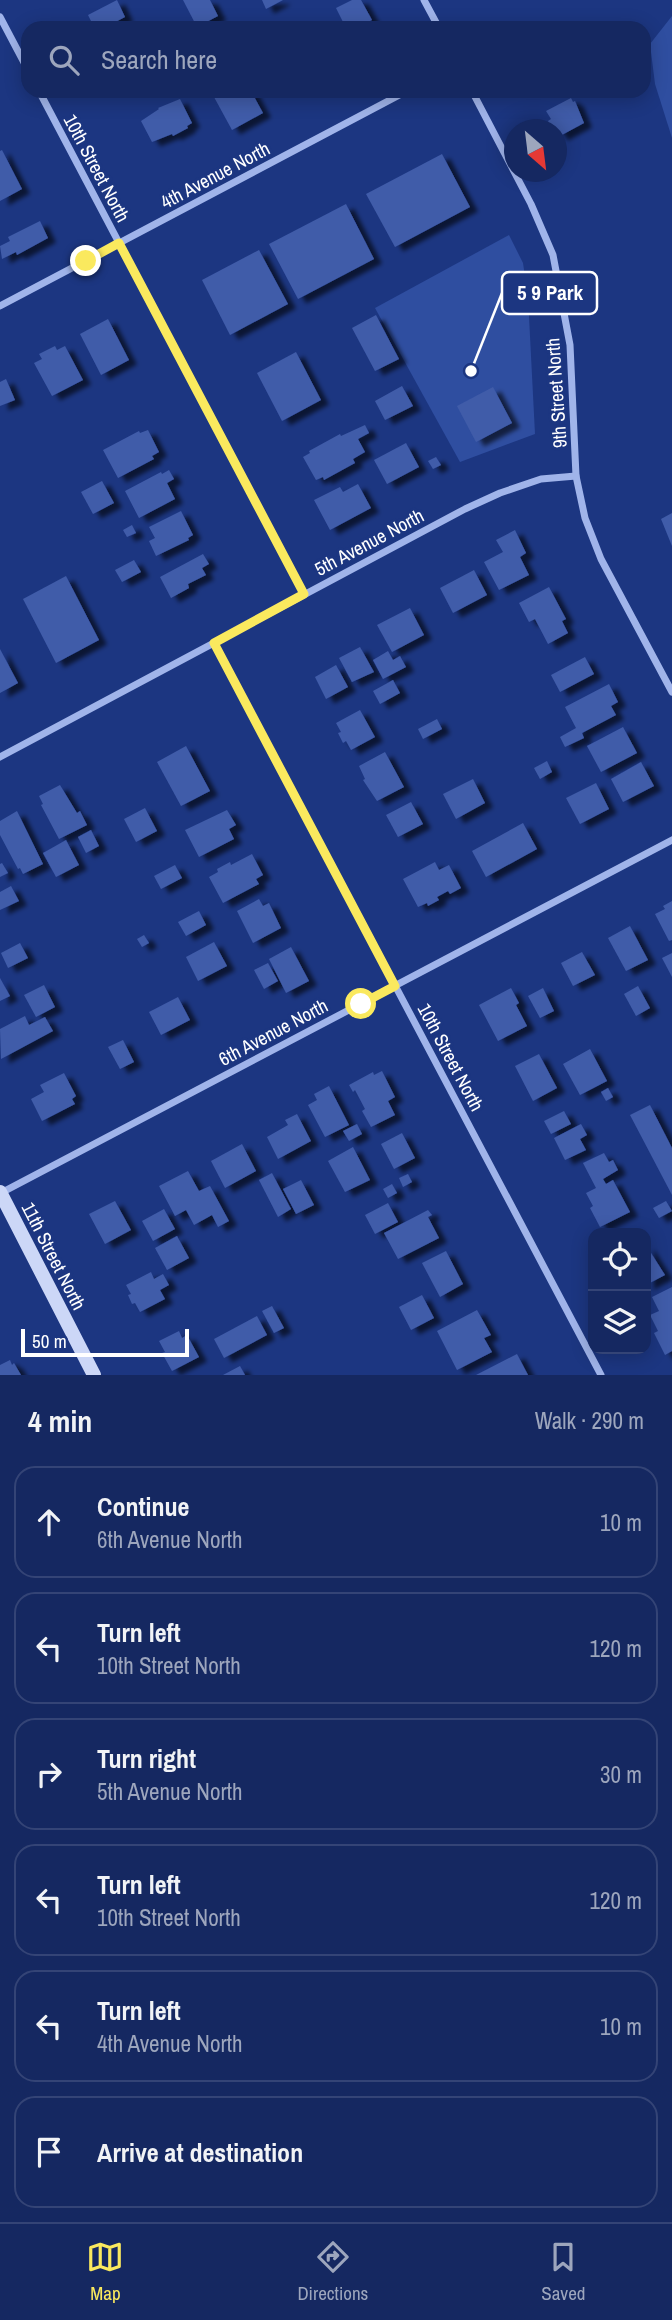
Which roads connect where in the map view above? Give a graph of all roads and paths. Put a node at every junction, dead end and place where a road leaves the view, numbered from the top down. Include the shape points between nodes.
1 (424, 0) edge
2 (0, 17) edge
3 (435, 21) edge
4 (21, 57) edge
5 (43, 98) edge
6 (394, 98) edge
7 (476, 98) edge
8 (119, 243) junction
9 (0, 306) edge
10 (576, 476) junction
11 (304, 594) junction
12 (214, 643) junction
13 (672, 692) edge
14 (0, 757) edge
15 (672, 840) edge
16 (395, 986) junction
17 (0, 1193) edge
18 (94, 1375) edge
19 (601, 1375) edge

1 - 3 street
2 - 4 street
5 - 8 street, 10th Street North
6 - 8 street, 4th Avenue North
7 - 10 street, 9th Street North via 554,255 570,345
8 - 9 street, 4th Avenue North
8 - 11 street, 10th Street North
10 - 11 street, 5th Avenue North via 541,479 500,493
10 - 13 street, 9th Street North via 601,559
11 - 12 street, 5th Avenue North
12 - 14 street, 5th Avenue North
12 - 16 street, 10th Street North
15 - 16 street, 6th Avenue North
16 - 17 street, 6th Avenue North
16 - 19 street, 10th Street North
17 - 18 street, 11th Street North

